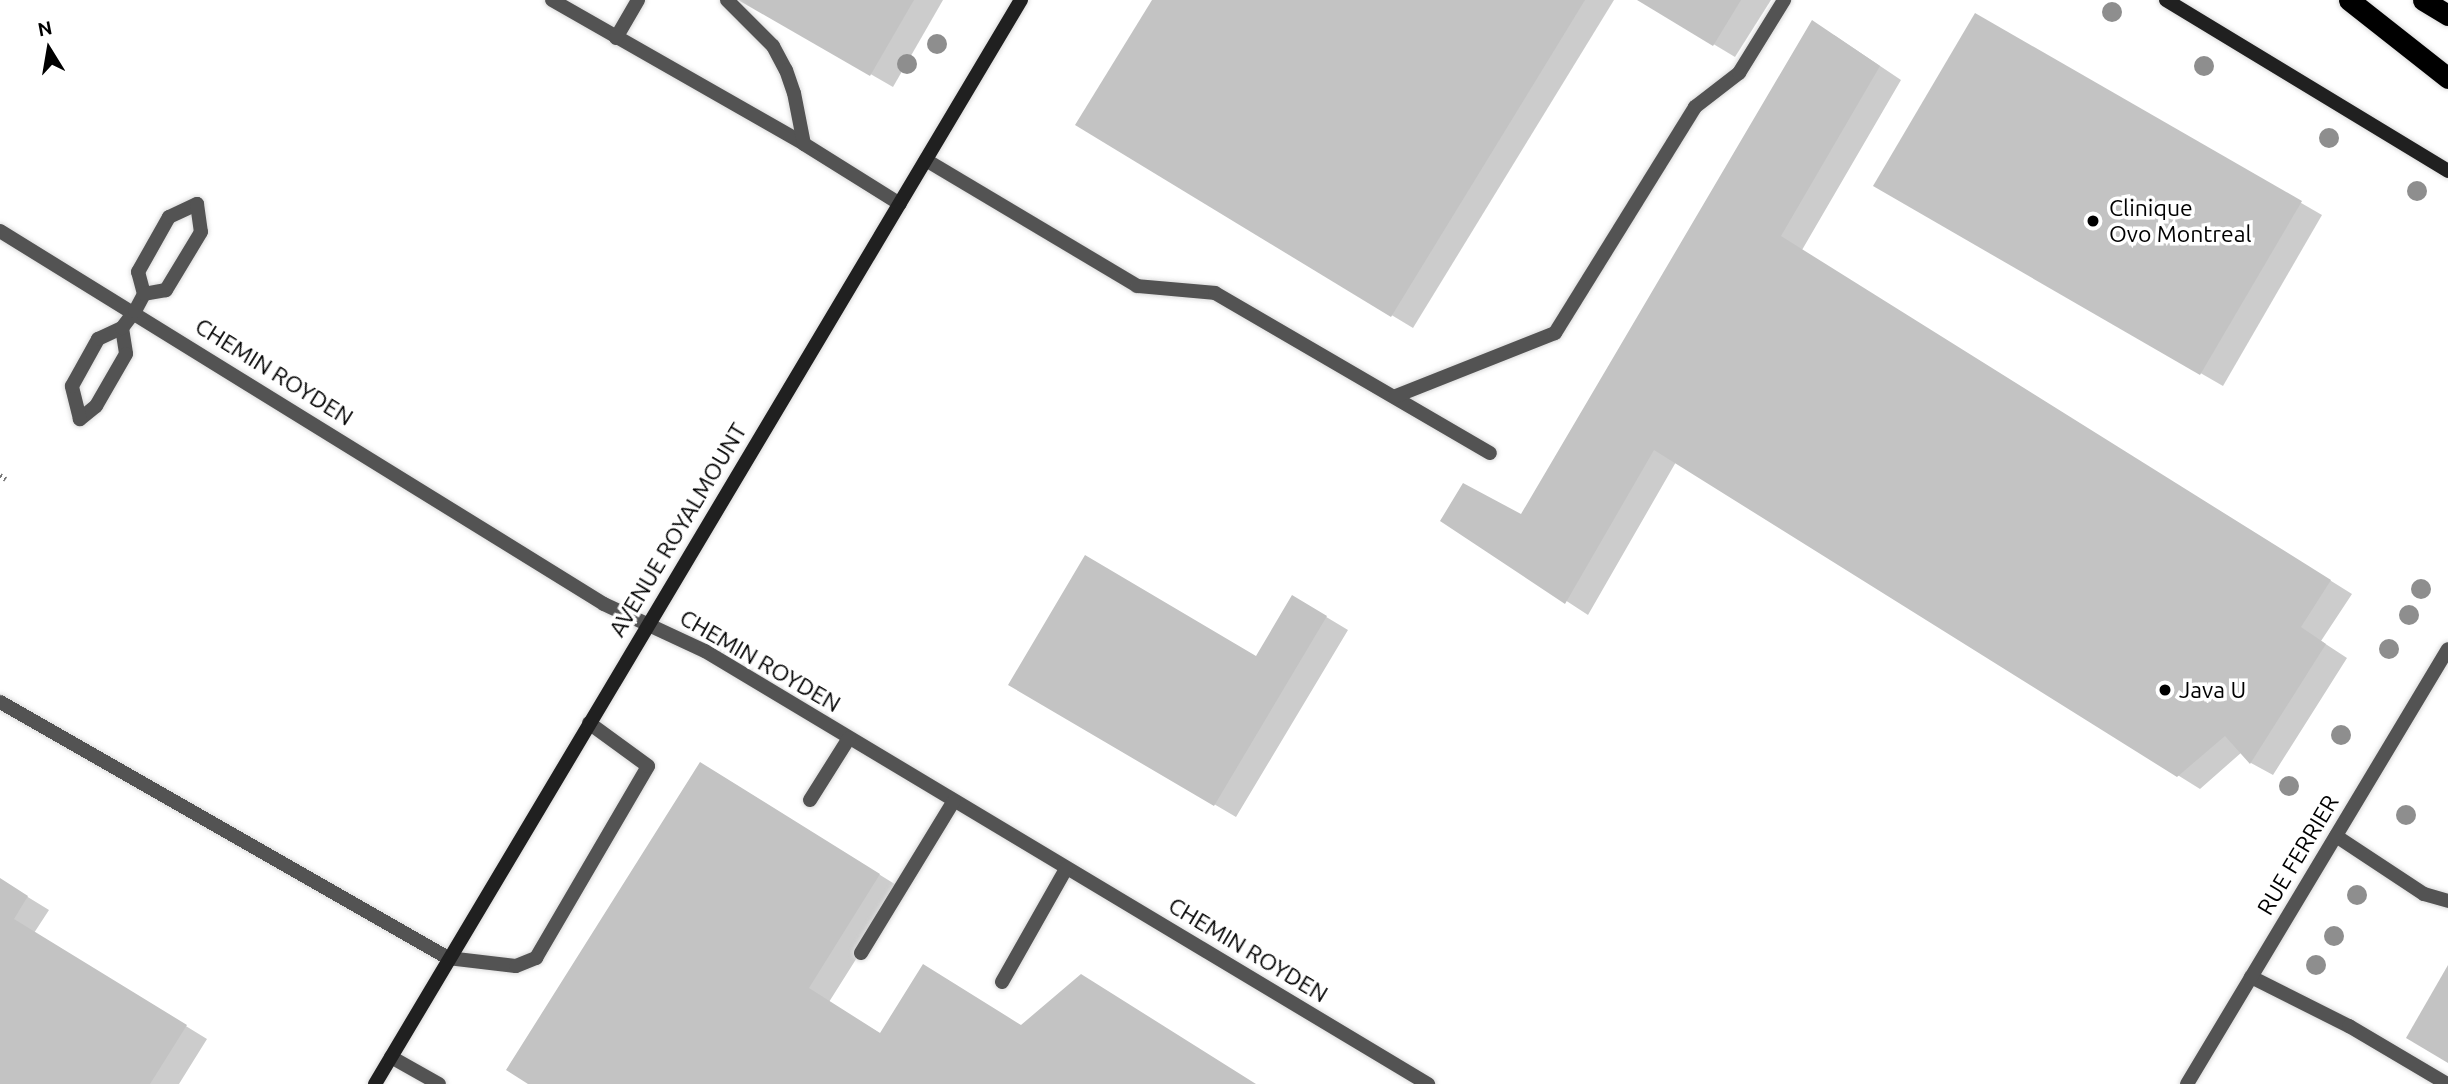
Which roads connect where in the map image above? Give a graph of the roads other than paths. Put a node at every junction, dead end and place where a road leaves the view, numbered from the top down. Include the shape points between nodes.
1 (552, 0) edge
2 (638, 0) edge
3 (727, 0) edge
4 (1021, 0) edge
5 (1784, 0) edge
6 (2165, 0) edge
7 (2349, 0) edge
8 (2423, 0) edge
9 (2448, 15) edge
10 (616, 38) junction
11 (2448, 78) edge
12 (804, 144) junction
13 (926, 160) junction
14 (2448, 171) edge
15 (900, 204) junction
16 (0, 231) edge
17 (144, 294) junction
18 (135, 311) junction
19 (122, 328) junction
20 (1396, 396) junction
21 (1490, 453) dead end
22 (649, 624) junction
23 (2448, 649) edge
24 (0, 702) edge
25 (589, 723) junction
26 (849, 738) junction
27 (810, 800) dead end
28 (953, 802) junction
29 (2336, 836) junction
30 (1066, 869) junction
31 (2448, 901) edge
32 (861, 953) dead end
33 (448, 958) junction
34 (2251, 977) junction
35 (1002, 982) dead end
36 (391, 1057) junction
37 (375, 1084) edge
38 (439, 1084) edge
39 (1429, 1084) edge
40 (2187, 1084) edge
41 (2446, 1084) edge

1 - 10 street
2 - 10 street
3 - 12 street via 773,46 786,70
4 - 13 street, AVENUE ROYALMOUNT
5 - 20 street via 1739,73 1695,107 1555,333
6 - 14 street
7 - 11 highway
8 - 9 highway
10 - 12 street
12 - 15 street
13 - 15 street, AVENUE ROYALMOUNT
13 - 20 street via 1137,286 1215,293
15 - 22 street, AVENUE ROYALMOUNT
16 - 18 street, CHEMIN ROYDEN
17 - 17 street via 166,290 201,232 197,204 169,218 138,272
17 - 18 street
18 - 19 street
18 - 22 street, CHEMIN ROYDEN via 604,604
19 - 19 street via 125,354 96,406 80,419 72,386 98,339
20 - 21 street
22 - 25 street, AVENUE ROYALMOUNT
22 - 26 street, CHEMIN ROYDEN
23 - 29 street, RUE FERRIER
24 - 33 street
25 - 33 street, AVENUE ROYALMOUNT
25 - 33 street via 648,766 536,958 516,966
26 - 27 street
26 - 28 street, CHEMIN ROYDEN
28 - 30 street, CHEMIN ROYDEN
28 - 32 street
29 - 31 street via 2424,894
29 - 34 street, RUE FERRIER
30 - 35 street
30 - 39 street, CHEMIN ROYDEN
33 - 36 street, AVENUE ROYALMOUNT
34 - 40 street, RUE FERRIER
34 - 41 street via 2349,1026
36 - 37 street, AVENUE ROYALMOUNT
36 - 38 street

